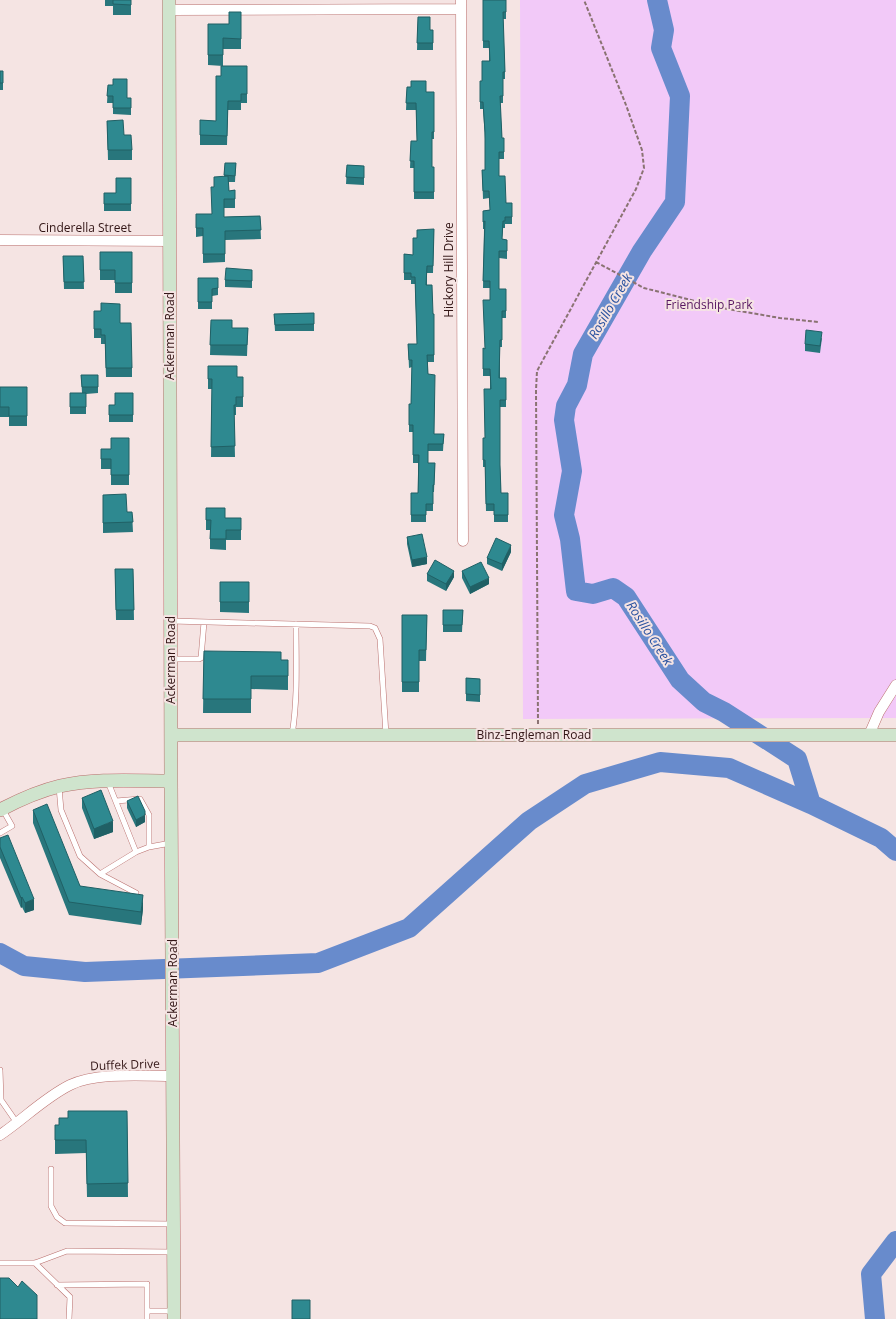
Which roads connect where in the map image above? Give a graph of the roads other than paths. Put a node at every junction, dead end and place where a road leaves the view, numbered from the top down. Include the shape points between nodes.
1 (461, 4) edge
2 (169, 5) edge
3 (0, 240) edge
4 (170, 241) junction
5 (463, 541) dead end
6 (171, 621) junction
7 (204, 622) junction
8 (296, 624) junction
9 (171, 660) junction
10 (896, 685) edge
11 (171, 735) junction
12 (292, 735) junction
13 (386, 735) junction
14 (869, 735) junction
15 (896, 735) edge
16 (108, 781) junction
17 (171, 781) junction
18 (59, 786) junction
19 (116, 801) junction
20 (1, 809) edge
21 (0, 833) edge
22 (172, 843) junction
23 (149, 847) junction
24 (136, 852) junction
25 (100, 874) junction
26 (136, 893) edge
27 (0, 1070) edge
28 (173, 1076) junction
29 (0, 1101) edge
30 (17, 1123) junction
31 (0, 1135) edge
32 (51, 1169) dead end
33 (174, 1224) junction
34 (174, 1252) junction
35 (0, 1263) edge
36 (35, 1263) junction
37 (57, 1285) junction
38 (147, 1312) junction
39 (174, 1315) edge
40 (69, 1317) edge
41 (65, 1319) edge
42 (147, 1319) edge

1 - 2 street
1 - 5 street, Hickory Hill Drive
2 - 4 street, Ackerman Road
3 - 4 street, Cinderella Street
4 - 6 street, Ackerman Road
6 - 7 lane
6 - 9 street, Ackerman Road
7 - 8 lane
7 - 9 lane via 201,658
8 - 12 lane via 297,689
8 - 13 lane via 375,628 380,639
9 - 11 street, Ackerman Road
10 - 14 street via 879,712
11 - 12 street, Binz-Engleman Road
11 - 17 street, Ackerman Road
12 - 13 street, Binz-Engleman Road
13 - 14 street, Binz-Engleman Road
14 - 15 street, Binz-Engleman Road
16 - 17 street
16 - 18 street
16 - 19 lane
17 - 22 street, Ackerman Road
18 - 20 street
18 - 25 lane via 61,810 80,856
19 - 23 lane via 140,800 149,815
19 - 24 lane
20 - 21 lane via 12,826
22 - 23 lane
22 - 28 street, Ackerman Road
23 - 24 lane
24 - 25 lane
25 - 26 lane
27 - 29 lane
28 - 30 street, Duffek Drive via 106,1076 70,1084 53,1094
28 - 33 street, Ackerman Road
29 - 30 lane
30 - 31 street, Duffek Drive
32 - 33 lane via 51,1206 57,1217 65,1223
33 - 34 street, Ackerman Road
34 - 36 lane via 67,1251
34 - 39 street, Ackerman Road
35 - 36 lane
36 - 37 lane
37 - 38 lane via 147,1284
37 - 40 lane via 70,1297
38 - 39 lane
38 - 42 lane
40 - 41 lane

